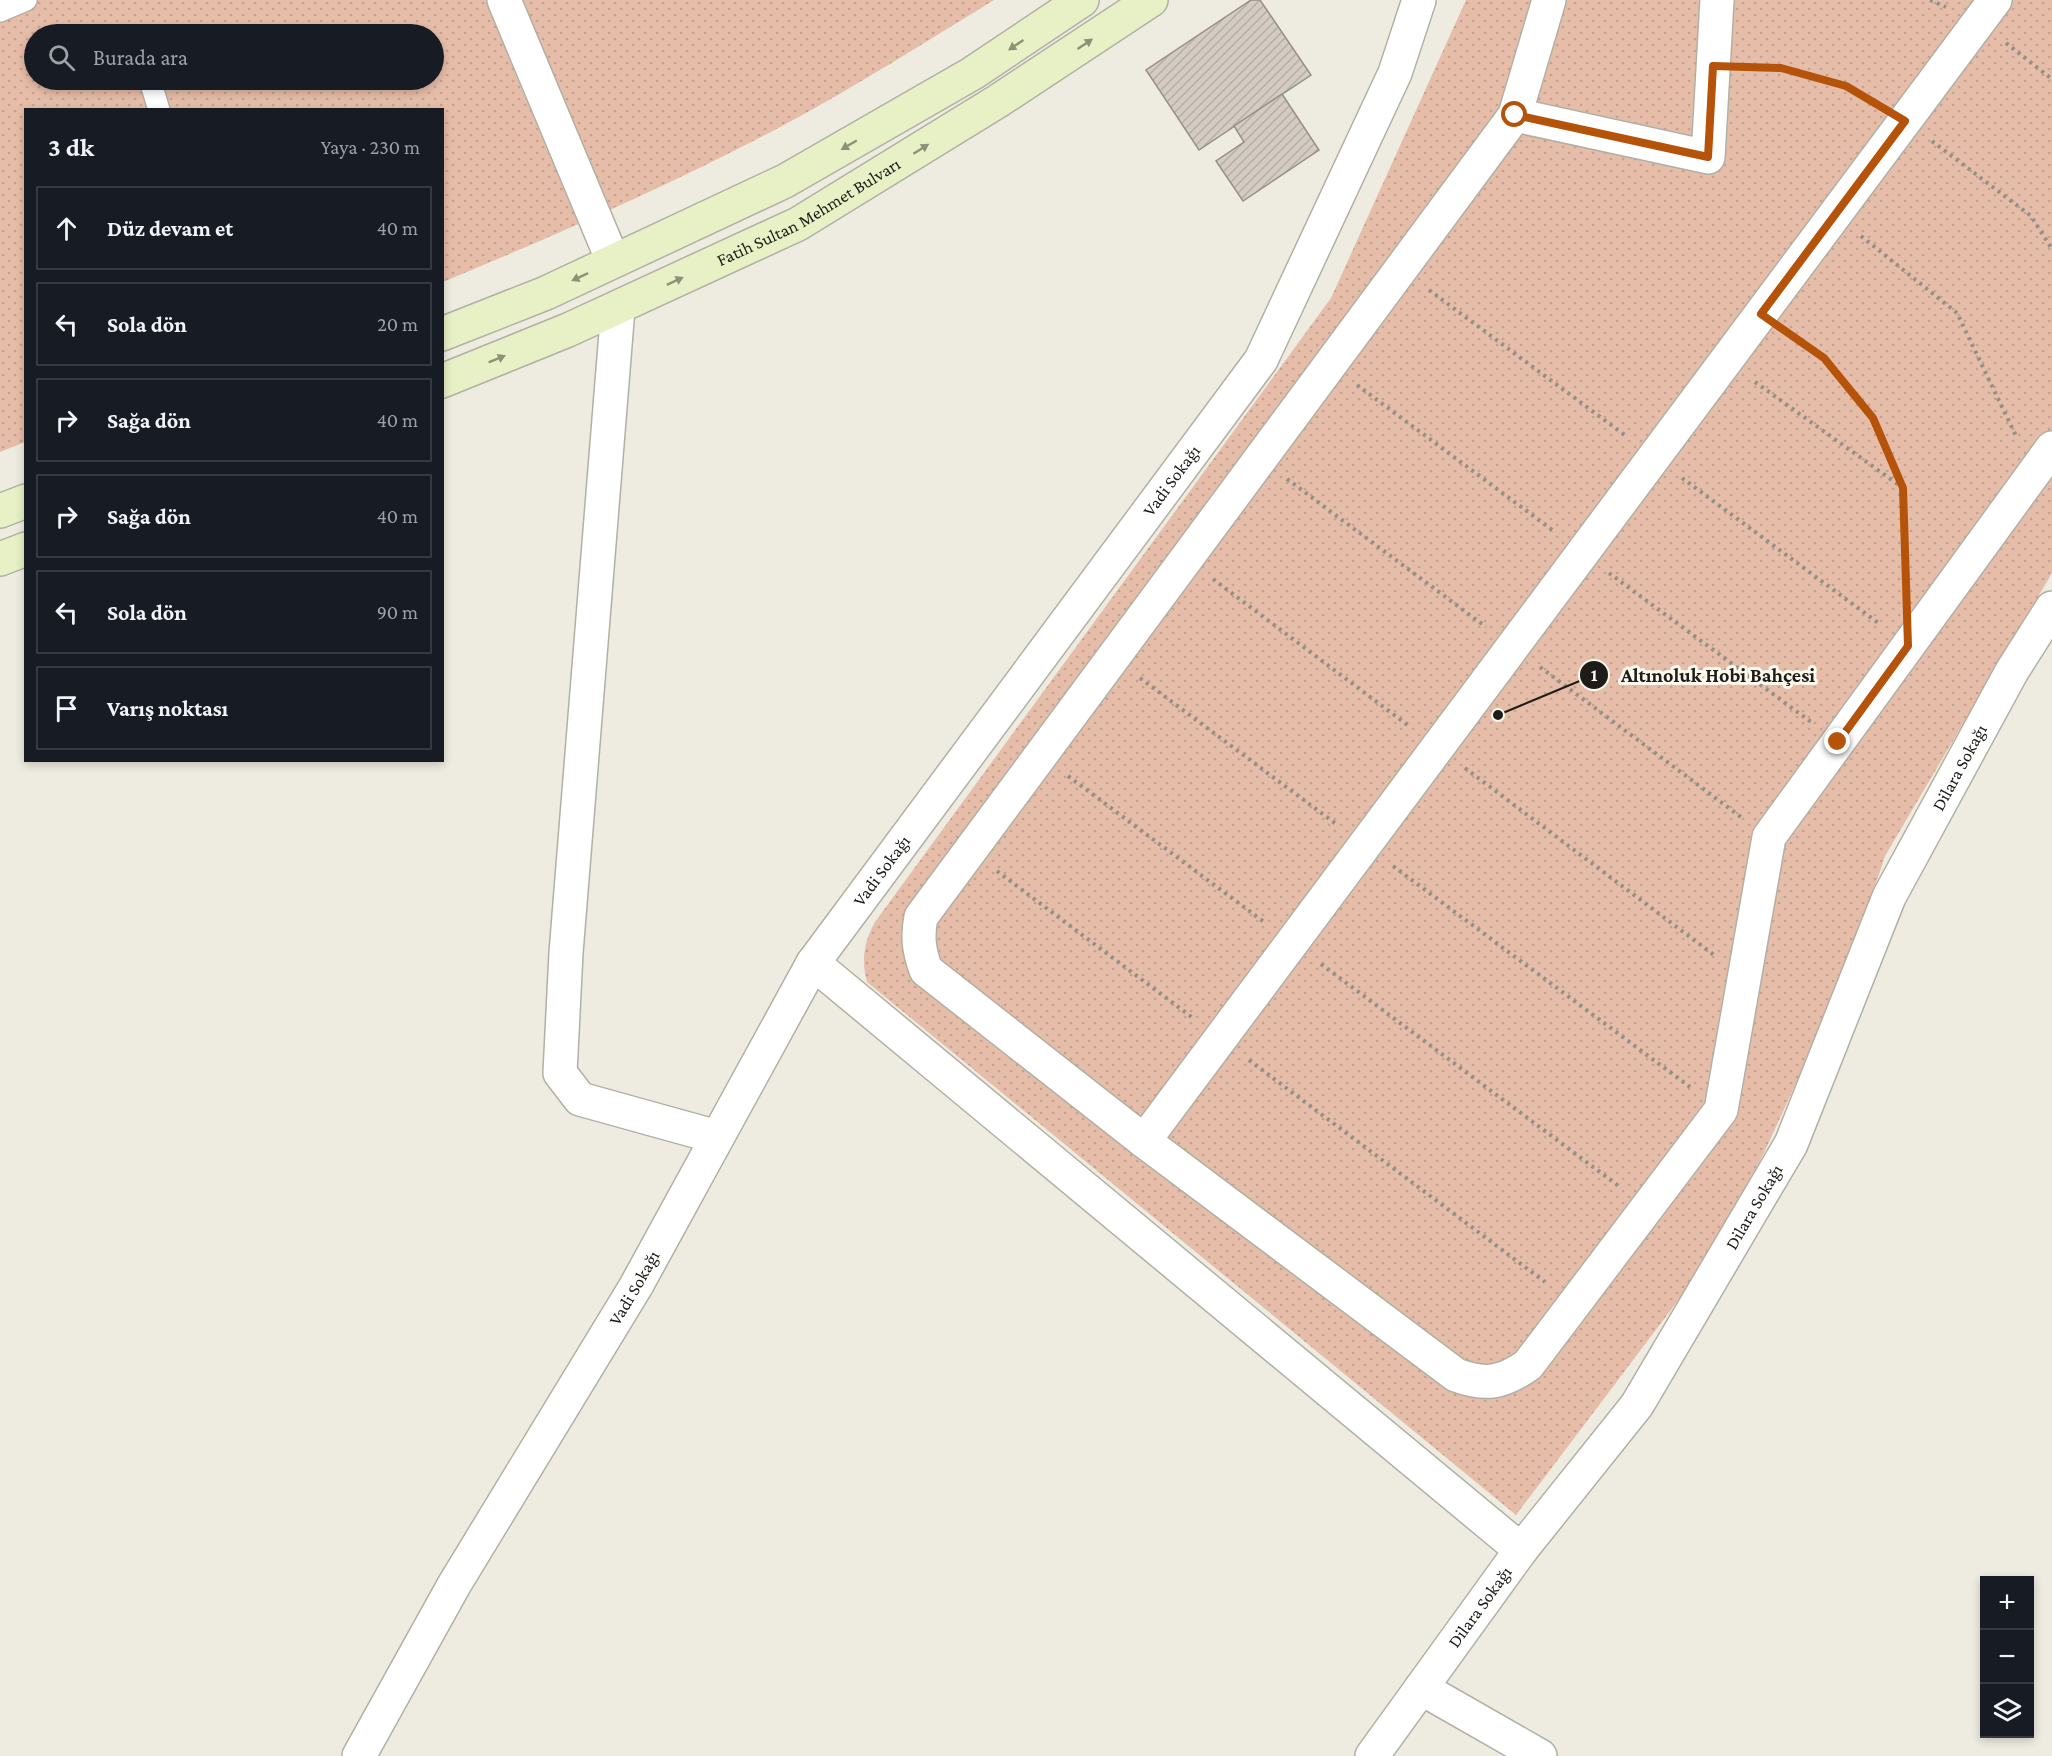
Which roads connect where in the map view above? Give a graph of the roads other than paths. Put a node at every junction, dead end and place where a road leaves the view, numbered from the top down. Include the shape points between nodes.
1 (26, 0) edge
2 (504, 0) edge
3 (1082, 0) edge
4 (1150, 0) edge
5 (1419, 0) edge
6 (1550, 0) edge
7 (1717, 0) edge
8 (0, 11) edge
9 (1987, 11) edge
10 (153, 90) edge
11 (158, 108) edge
12 (1515, 115) junction
13 (613, 261) junction
14 (618, 308) junction
15 (444, 333) edge
16 (444, 380) edge
17 (2043, 461) edge
18 (24, 502) edge
19 (0, 511) edge
20 (24, 550) edge
21 (0, 559) edge
22 (2052, 608) edge
23 (813, 963) junction
24 (717, 1137) junction
25 (1144, 1142) junction
26 (1521, 1550) junction
27 (1420, 1688) junction
28 (359, 1756) edge
29 (1372, 1756) edge
30 (1540, 1756) edge

1 - 8 lane
2 - 13 street
3 -> 13 main road via 973,73 784,181
14 -> 4 main road, Fatih Sultan Mehmet Bulvarı via 798,224 998,101
5 - 23 street, Vadi Sokağı via 1395,73 1261,360
6 - 12 street
7 - 12 street via 1708,157
9 - 25 street
10 - 11 lane
12 - 25 street via 921,917 918,935 926,970
13 -> 15 main road via 546,293
16 -> 14 main road, Fatih Sultan Mehmet Bulvarı
14 - 24 street via 566,953 560,1073 580,1099
17 - 25 street via 1769,837 1721,1110 1528,1365 1494,1382 1475,1382 1456,1375
18 - 19 main road
20 - 21 main road
22 - 26 street, Dilara Sokağı via 2012,671 1888,897 1791,1144 1637,1405
23 - 24 street, Vadi Sokağı
23 - 26 street
24 - 28 street, Vadi Sokağı via 636,1286 454,1585
26 - 27 street, Dilara Sokağı
27 - 29 street, Dilara Sokağı
27 - 30 street

